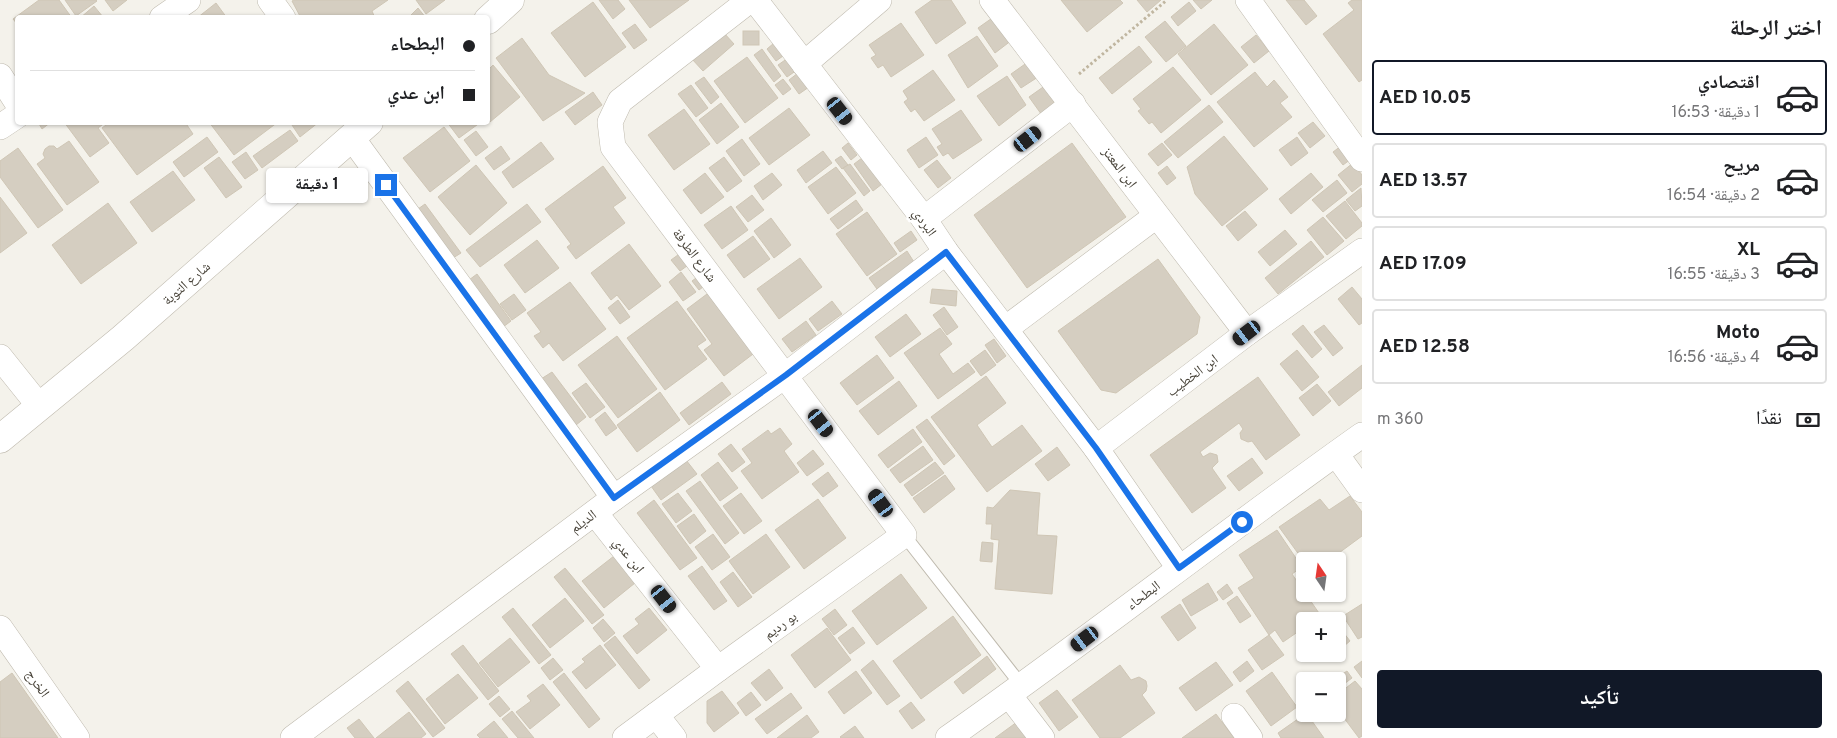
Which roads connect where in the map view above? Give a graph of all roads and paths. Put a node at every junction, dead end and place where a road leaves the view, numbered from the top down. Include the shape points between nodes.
1 (188, 0) edge
2 (270, 0) edge
3 (510, 0) edge
4 (750, 0) edge
5 (755, 0) edge
6 (880, 0) edge
7 (992, 0) edge
8 (1167, 0) edge
9 (1248, 0) edge
10 (166, 15) edge
11 (281, 15) edge
12 (490, 18) edge
13 (804, 64) junction
14 (0, 76) edge
15 (1067, 97) junction
16 (15, 99) edge
17 (15, 117) edge
18 (0, 127) edge
19 (363, 127) edge
20 (1362, 159) edge
21 (1156, 216) junction
22 (924, 219) junction
23 (1362, 251) edge
24 (946, 252) junction
25 (1005, 330) junction
26 (1247, 333) junction
27 (0, 358) edge
28 (786, 375) junction
29 (40, 407) junction
30 (1362, 435) edge
31 (0, 438) edge
32 (1096, 448) junction
33 (1336, 454) junction
34 (1362, 490) edge
35 (605, 505) junction
36 (904, 535) junction
37 (1179, 568) junction
38 (0, 628) edge
39 (718, 669) junction
40 (1015, 691) junction
41 (656, 715) junction
42 (1234, 716) dead end
43 (77, 738) edge
44 (293, 738) edge
45 (625, 738) edge
46 (674, 738) edge
47 (948, 738) edge
48 (1042, 738) edge
49 (1250, 738) edge

1 - 10 street
2 - 11 street
3 - 12 street
4 - 28 street, شارع الطرفة via 620,100 610,122 613,147
5 - 13 street, البردي
6 - 13 street
7 - 15 street, ابن المعتز
8 - 15 path
9 - 20 street
13 - 22 street, البردي
14 - 16 street
15 - 21 street, ابن المعتز
15 - 22 street
17 - 18 street
19 - 29 street, شارع التوبة
19 - 35 street, ابن عدي
21 - 25 street
21 - 26 street, ابن المعتز
22 - 24 street, البردي
23 - 26 street, ابن الخطيب
24 - 25 street, البردي
24 - 28 street, الديلم
25 - 32 street, البردي
26 - 32 street, ابن الخطيب
27 - 29 street
28 - 35 street, الديلم
28 - 36 street, شارع الطرفة
29 - 31 street, شارع التوبة
30 - 33 street, البطحاء
32 - 37 street, البردي
33 - 34 street
33 - 37 street, البطحاء
35 - 39 street, ابن عدي
35 - 44 street, الديلم
36 - 39 street, بو رديم
36 - 40 lane
37 - 40 street, البطحاء
38 - 43 street, الخرج
39 - 41 street, بو رديم
40 - 47 street, البطحاء
40 - 48 street
41 - 45 street, بو رديم
41 - 46 street
42 - 49 street

